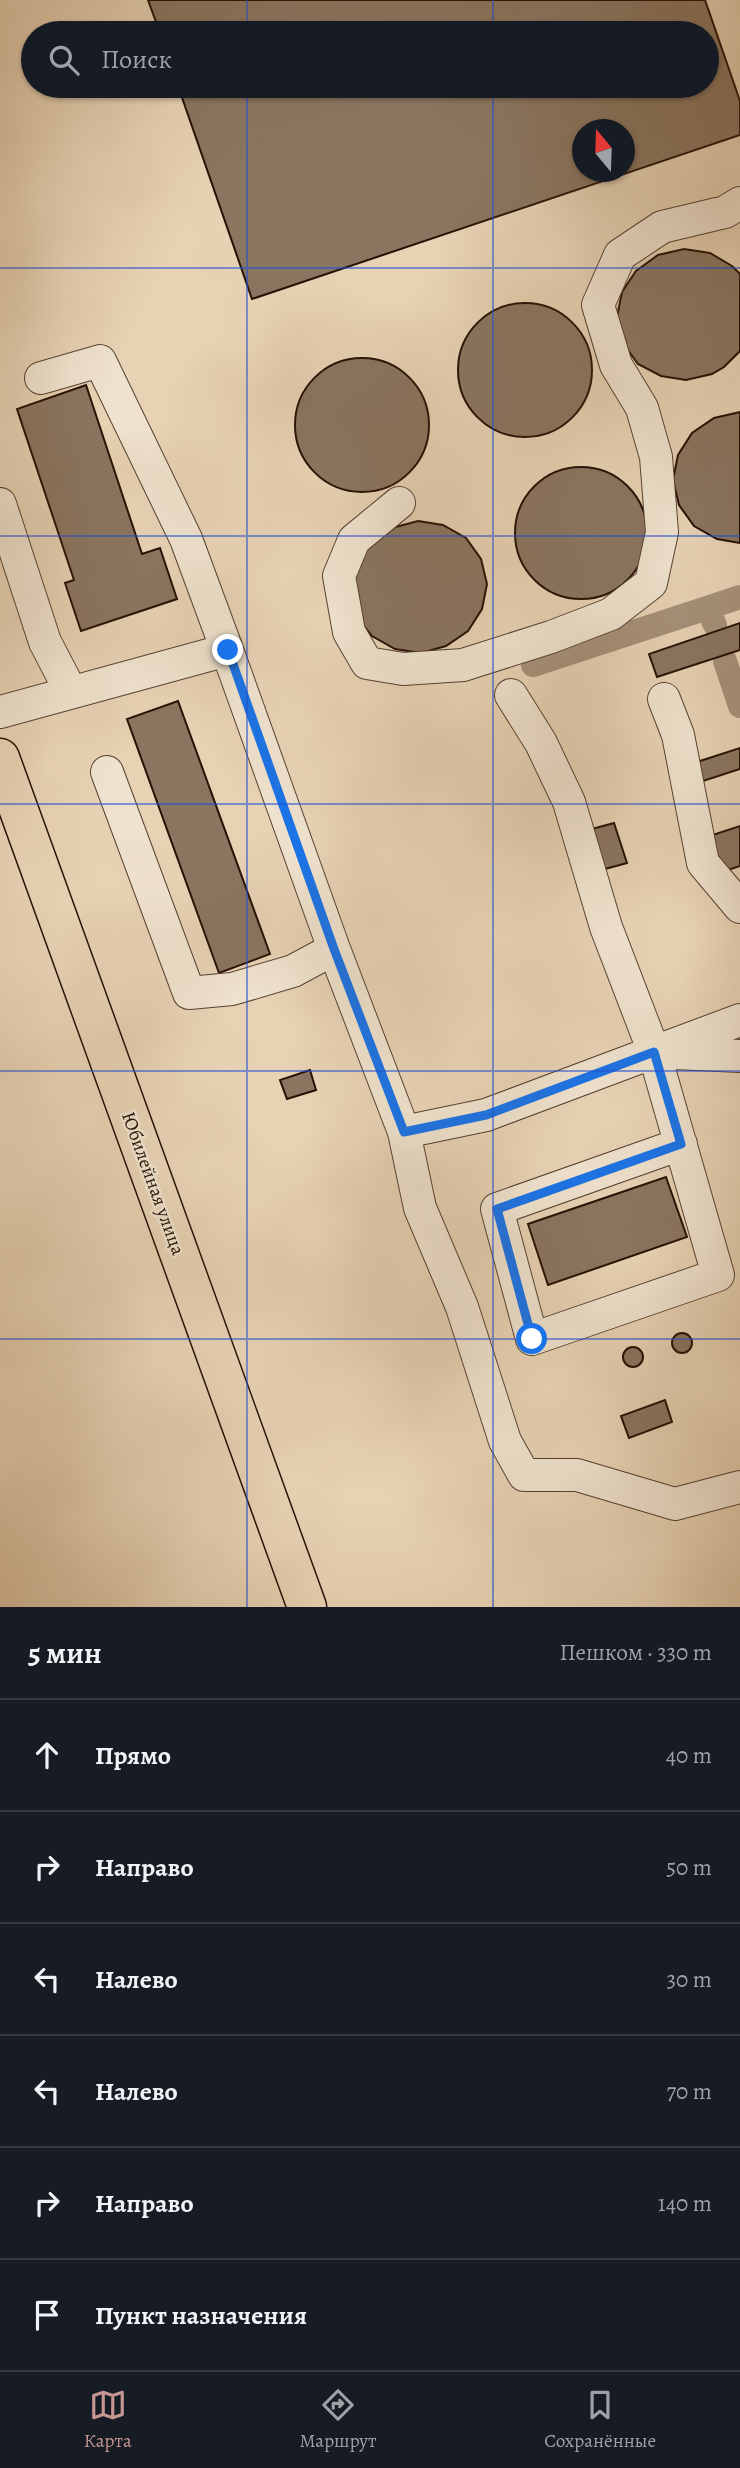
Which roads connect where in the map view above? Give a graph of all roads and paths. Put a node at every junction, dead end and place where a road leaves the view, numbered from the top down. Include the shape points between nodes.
1 (740, 203) edge
2 (41, 378) dead end
3 (399, 503) dead end
4 (0, 504) edge
5 (228, 650) junction
6 (71, 692) junction
7 (511, 695) dead end
8 (664, 699) dead end
9 (0, 712) edge
10 (0, 758) edge
11 (107, 772) dead end
12 (740, 908) edge
13 (334, 949) junction
14 (740, 1019) edge
15 (654, 1052) junction
16 (740, 1056) edge
17 (404, 1132) junction
18 (681, 1144) junction
19 (740, 1487) edge
20 (307, 1607) edge

1 - 3 lane via 725,212 662,227 620,255 598,305 616,365 642,408 656,457 662,532 651,583 611,614 463,665 403,669 368,663 349,632 339,576 354,540
2 - 5 lane via 100,361 186,539
4 - 6 lane via 46,642
5 - 6 lane
5 - 13 lane
6 - 9 lane
7 - 15 lane via 541,743 569,802 606,927
8 - 12 lane via 678,735 704,863
10 - 20 main road, Юбилейная улица
11 - 13 lane via 189,993 233,989 293,971
13 - 17 lane
14 - 15 lane
15 - 16 lane
15 - 17 lane via 486,1115
15 - 18 lane
17 - 19 lane via 420,1208 462,1307 505,1441 524,1475 577,1475 675,1504
18 - 18 lane via 718,1275 532,1339 497,1209

